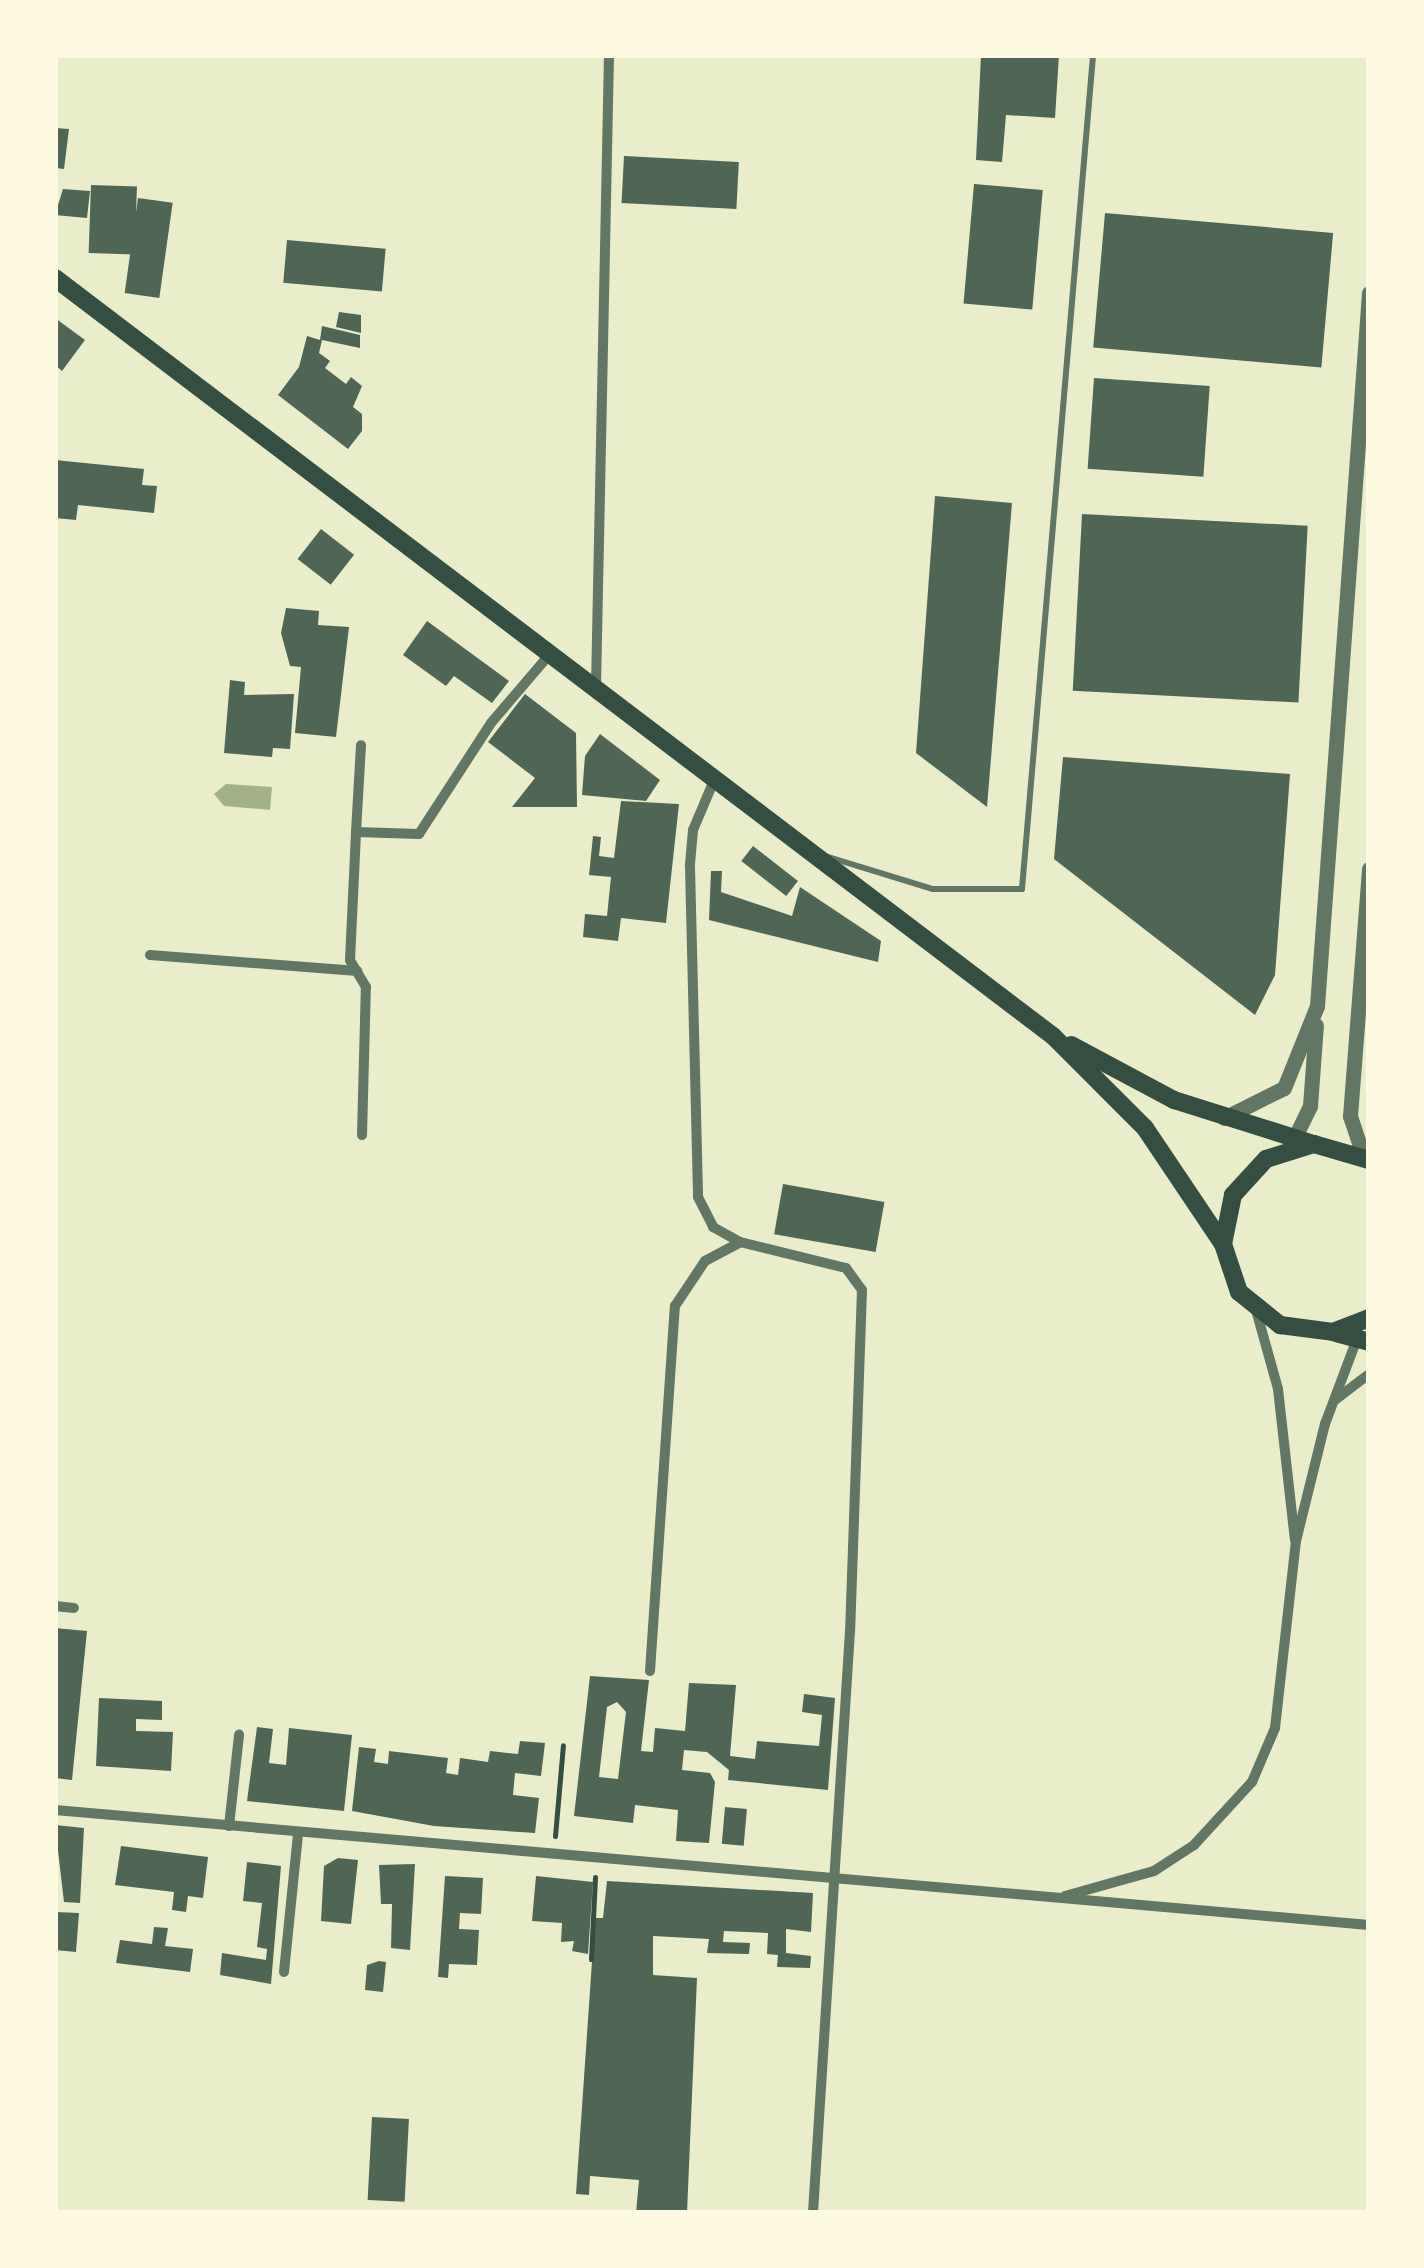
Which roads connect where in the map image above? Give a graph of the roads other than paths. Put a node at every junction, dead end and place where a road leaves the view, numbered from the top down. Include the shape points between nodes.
1 (610, 55) edge
2 (1093, 55) edge
3 (55, 278) edge
4 (1369, 293) edge
5 (551, 652) junction
6 (596, 686) junction
7 (361, 745) dead end
8 (715, 778) junction
9 (356, 832) junction
10 (812, 852) junction
11 (1369, 869) edge
12 (150, 955) dead end
13 (357, 971) junction
14 (1317, 1006) junction
15 (1053, 1036) junction
16 (1222, 1118) junction
17 (362, 1135) dead end
18 (1292, 1143) junction
19 (1366, 1158) edge
20 (740, 1242) junction
21 (1223, 1244) junction
22 (1256, 1310) junction
23 (1369, 1318) edge
24 (1333, 1332) junction
25 (1363, 1340) edge
26 (1369, 1374) edge
27 (1331, 1404) junction
28 (1296, 1541) junction
29 (55, 1606) edge
30 (74, 1608) dead end
31 (650, 1670) dead end
32 (238, 1736) dead end
33 (55, 1810) edge
34 (229, 1826) junction
35 (298, 1833) junction
36 (831, 1882) junction
37 (1044, 1898) junction
38 (1369, 1926) edge
39 (284, 1972) dead end
40 (812, 2213) edge

1 - 6 street
2 - 10 lane via 1022,889 933,888
3 - 5 main road
4 - 14 street
5 - 6 main road
5 - 9 street via 491,723 419,834
6 - 8 main road
7 - 9 street
8 - 10 main road
8 - 20 street via 693,830 690,867 698,1197 713,1227
9 - 13 street via 350,960
10 - 15 main road
11 - 19 street via 1350,1116
12 - 13 street
13 - 17 street via 366,988
14 - 16 street via 1284,1088
14 - 18 street via 1310,1106
15 - 16 main road
15 - 21 main road via 1146,1128
16 - 18 main road
18 - 19 main road
18 - 21 main road via 1240,1185
20 - 31 street via 705,1261 675,1306
20 - 36 street via 846,1268 862,1290 850,1631
21 - 22 main road via 1239,1292
22 - 24 main road via 1306,1332
22 - 28 street via 1278,1389
23 - 24 main road
23 - 25 street
24 - 25 main road
25 - 27 street
26 - 27 street
27 - 28 street
28 - 37 street via 1276,1728 1252,1782 1194,1845 1154,1871 1097,1891
29 - 30 street
32 - 34 street
33 - 34 street
34 - 35 street
35 - 36 street
35 - 39 street
36 - 37 street
36 - 40 street
37 - 38 street

